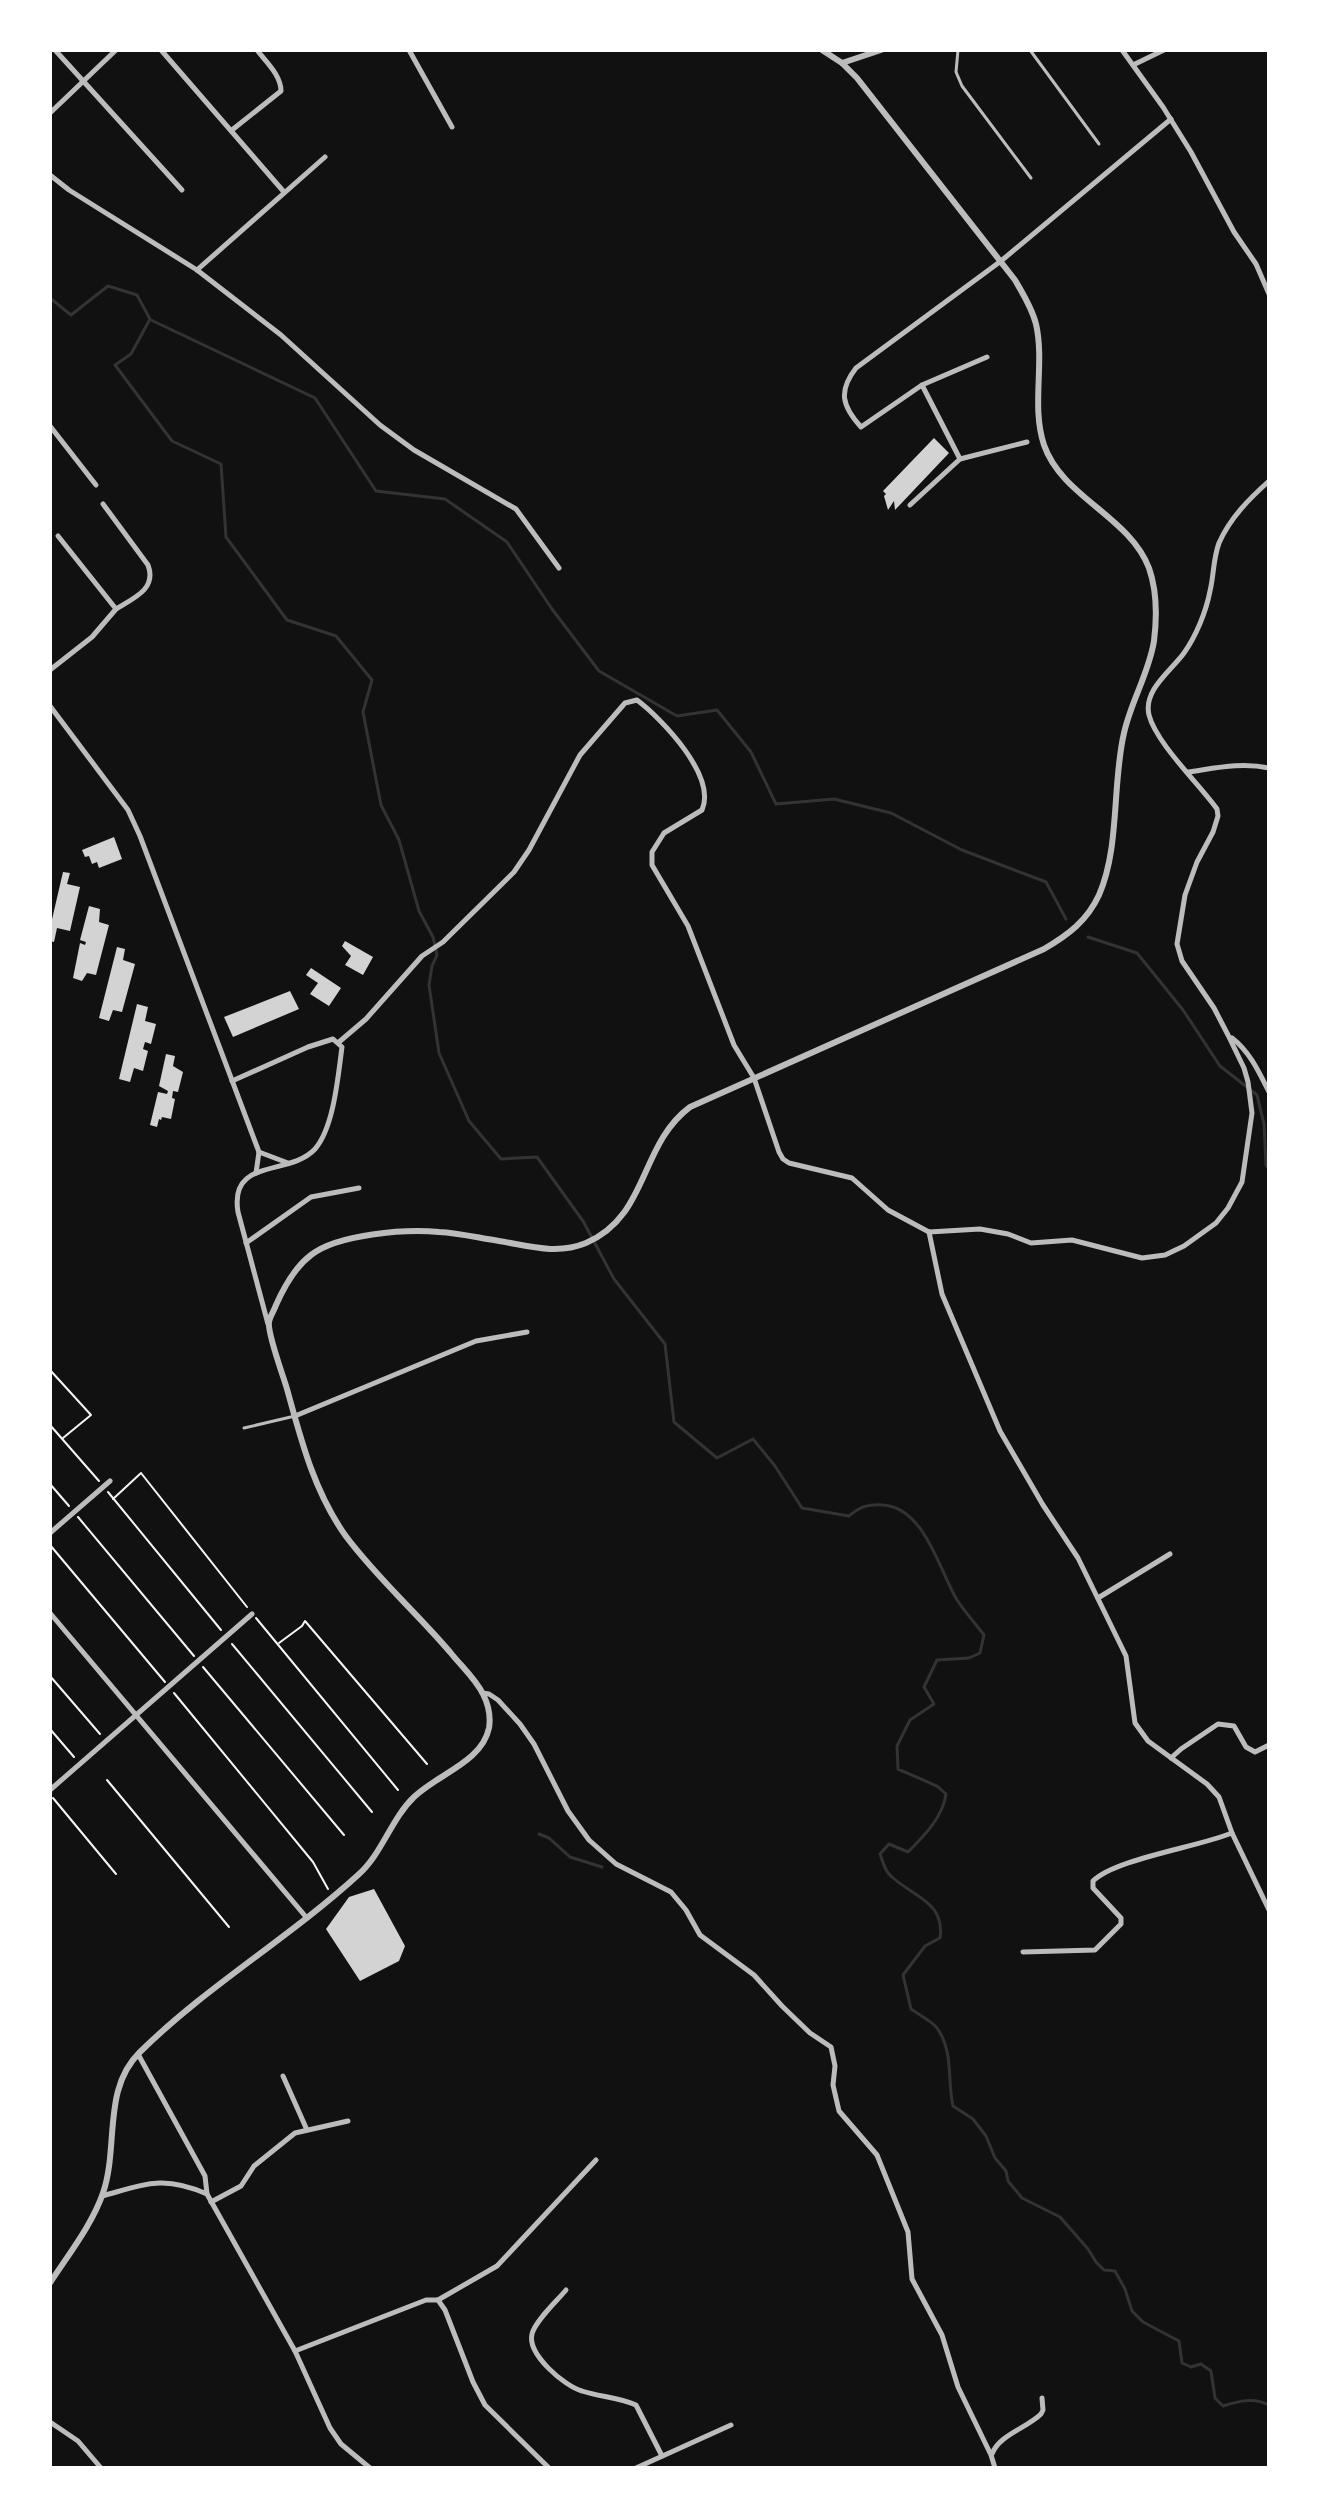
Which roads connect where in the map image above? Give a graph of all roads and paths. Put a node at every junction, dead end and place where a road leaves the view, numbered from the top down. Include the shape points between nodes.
1 (55, 50) edge
2 (116, 50) edge
3 (161, 50) edge
4 (257, 50) edge
5 (409, 50) edge
6 (822, 50) edge
7 (881, 50) edge
8 (958, 50) edge
9 (1030, 50) edge
10 (1122, 50) edge
11 (1164, 50) edge
12 (842, 63) junction
13 (1133, 65) junction
14 (82, 81) junction
15 (50, 113) edge
16 (1171, 119) junction
17 (452, 127) dead end
18 (232, 130) junction
19 (1099, 144) dead end
20 (325, 157) dead end
21 (50, 175) edge
22 (1031, 178) dead end
23 (182, 190) dead end
24 (284, 192) junction
25 (1001, 261) junction
26 (197, 270) junction
27 (1269, 294) edge
28 (987, 357) dead end
29 (922, 385) junction
30 (50, 426) edge
31 (1027, 442) dead end
32 (960, 459) junction
33 (1269, 481) edge
34 (96, 485) dead end
35 (103, 504) dead end
36 (910, 505) dead end
37 (58, 536) dead end
38 (559, 568) dead end
39 (116, 609) junction
40 (50, 670) edge
41 (50, 706) edge
42 (1269, 768) edge
43 (1188, 772) junction
44 (1228, 1035) junction
45 (339, 1042) junction
46 (754, 1078) junction
47 (232, 1081) junction
48 (1269, 1092) edge
49 (259, 1152) junction
50 (289, 1163) junction
51 (256, 1173) junction
52 (359, 1188) dead end
53 (929, 1232) junction
54 (246, 1243) junction
55 (268, 1325) junction
56 (527, 1332) dead end
57 (50, 1370) edge
58 (295, 1416) junction
59 (50, 1425) edge
60 (244, 1428) dead end
61 (62, 1439) junction
62 (110, 1481) dead end
63 (103, 1487) junction
64 (113, 1499) junction
65 (50, 1533) edge
66 (50, 1545) edge
67 (1170, 1554) dead end
68 (1098, 1598) junction
69 (50, 1613) edge
70 (252, 1614) junction
71 (226, 1637) junction
72 (278, 1644) junction
73 (50, 1676) edge
74 (169, 1687) junction
75 (482, 1693) junction
76 (136, 1715) junction
77 (50, 1729) edge
78 (106, 1741) junction
79 (1269, 1745) edge
80 (1171, 1758) junction
81 (80, 1764) junction
82 (427, 1764) dead end
83 (107, 1780) dead end
84 (398, 1790) dead end
85 (50, 1792) edge
86 (372, 1812) dead end
87 (1232, 1833) junction
88 (116, 1874) dead end
89 (333, 1897) junction
90 (1269, 1910) edge
91 (306, 1917) junction
92 (229, 1927) dead end
93 (1023, 1952) dead end
94 (138, 2053) junction
95 (283, 2076) dead end
96 (348, 2121) dead end
97 (307, 2130) junction
98 (596, 2160) dead end
99 (207, 2194) junction
100 (102, 2196) junction
101 (211, 2202) junction
102 (50, 2283) edge
103 (566, 2290) dead end
104 (438, 2300) junction
105 (295, 2351) junction
106 (1042, 2398) dead end
107 (50, 2422) edge
108 (731, 2425) dead end
109 (991, 2455) junction
110 (662, 2456) junction
111 (101, 2468) edge
112 (370, 2468) edge
113 (549, 2468) edge
114 (636, 2468) edge
115 (995, 2468) edge

1 - 14 street
2 - 14 street
3 - 18 street
4 - 18 street via 276,74 281,91
5 - 17 street
6 - 12 street
7 - 12 street
8 - 22 lane via 956,72 962,86
9 - 19 lane
10 - 13 street
11 - 13 street
12 - 25 street
13 - 16 street
14 - 15 street
14 - 23 street
16 - 25 street
16 - 27 street
18 - 24 street
20 - 24 street
21 - 26 street
24 - 26 street
25 - 29 street via 856,368 846,380 844,399 861,427
25 - 46 street via 1036,322 1039,430 1048,455 1063,477 1140,551 1154,589 1153,644 1124,731 1107,875 1082,922 1044,949
26 - 38 street via 281,335 380,425 516,509
28 - 29 street
29 - 32 street
30 - 34 street
31 - 32 street
32 - 36 street
33 - 43 street via 1233,517 1219,544 1196,634 1148,704 1149,717 1164,743
35 - 39 street via 152,575 144,591
37 - 39 street
39 - 40 street via 92,637
41 - 47 street via 128,810
42 - 43 street via 1252,764
43 - 44 street via 1218,816 1185,895 1179,953
44 - 48 street via 1247,1052
44 - 53 street via 1248,1082 1251,1129 1237,1195 1197,1238 1165,1255 1142,1258 1072,1240 1031,1243 980,1229
45 - 46 street via 514,872 580,755 625,703 637,700 689,756 706,794 702,810 656,843 652,865 688,926 734,1045
45 - 47 street via 308,1047
45 - 50 street via 336,1092 322,1137 313,1151
46 - 53 street via 783,1159 852,1178 888,1210
46 - 55 street via 697,1102 676,1117 618,1220 597,1237 559,1250 437,1232 348,1240 306,1259 282,1292
47 - 49 street
49 - 50 street
49 - 51 street
50 - 51 street
51 - 54 street via 242,1182 236,1198
52 - 54 street via 311,1197
53 - 68 street via 942,1294 1000,1431
54 - 55 street
55 - 58 street
56 - 58 street via 476,1341
57 - 61 path via 91,1415
58 - 60 lane
58 - 75 street via 329,1512 365,1561 428,1626
59 - 61 path
61 - 63 path
62 - 63 street
63 - 64 path
63 - 65 street
64 - 70 path via 141,1473
64 - 71 path
66 - 74 path
67 - 68 street
68 - 80 street via 1126,1656 1135,1723
69 - 76 street
70 - 71 street
70 - 72 path
71 - 74 street
71 - 86 path
72 - 82 path via 305,1621
72 - 84 path
73 - 78 path
74 - 76 street
74 - 89 path via 313,1862
75 - 89 street via 489,1725 476,1753 410,1800 363,1872
75 - 109 street via 498,1700 520,1724 589,1840 616,1864 671,1892 700,1935 754,1975 810,2033 831,2047 839,2111 877,2155 908,2232 912,2279 942,2335 958,2387
76 - 78 street
76 - 91 street
77 - 81 path
78 - 81 street
79 - 80 street via 1255,1752 1234,1726 1218,1724
80 - 87 street via 1219,1797
81 - 85 street
83 - 92 path
85 - 88 path
87 - 90 street
87 - 93 street via 1099,1875 1093,1888 1121,1924 1095,1950
89 - 91 street
91 - 94 street
94 - 99 street via 205,2176
94 - 100 street via 125,2067 116,2096
95 - 97 street
96 - 97 street
97 - 101 street via 295,2133 254,2166 241,2186
98 - 104 street via 497,2266
99 - 100 street via 169,2181
99 - 101 street
100 - 102 street
101 - 105 street
103 - 110 street via 536,2325 533,2346 572,2387 636,2405
104 - 105 street via 426,2300
104 - 113 street via 485,2405
105 - 112 street via 330,2428
106 - 109 street via 1041,2414 994,2447
107 - 111 street via 78,2441
108 - 110 street
109 - 115 street
110 - 114 street

